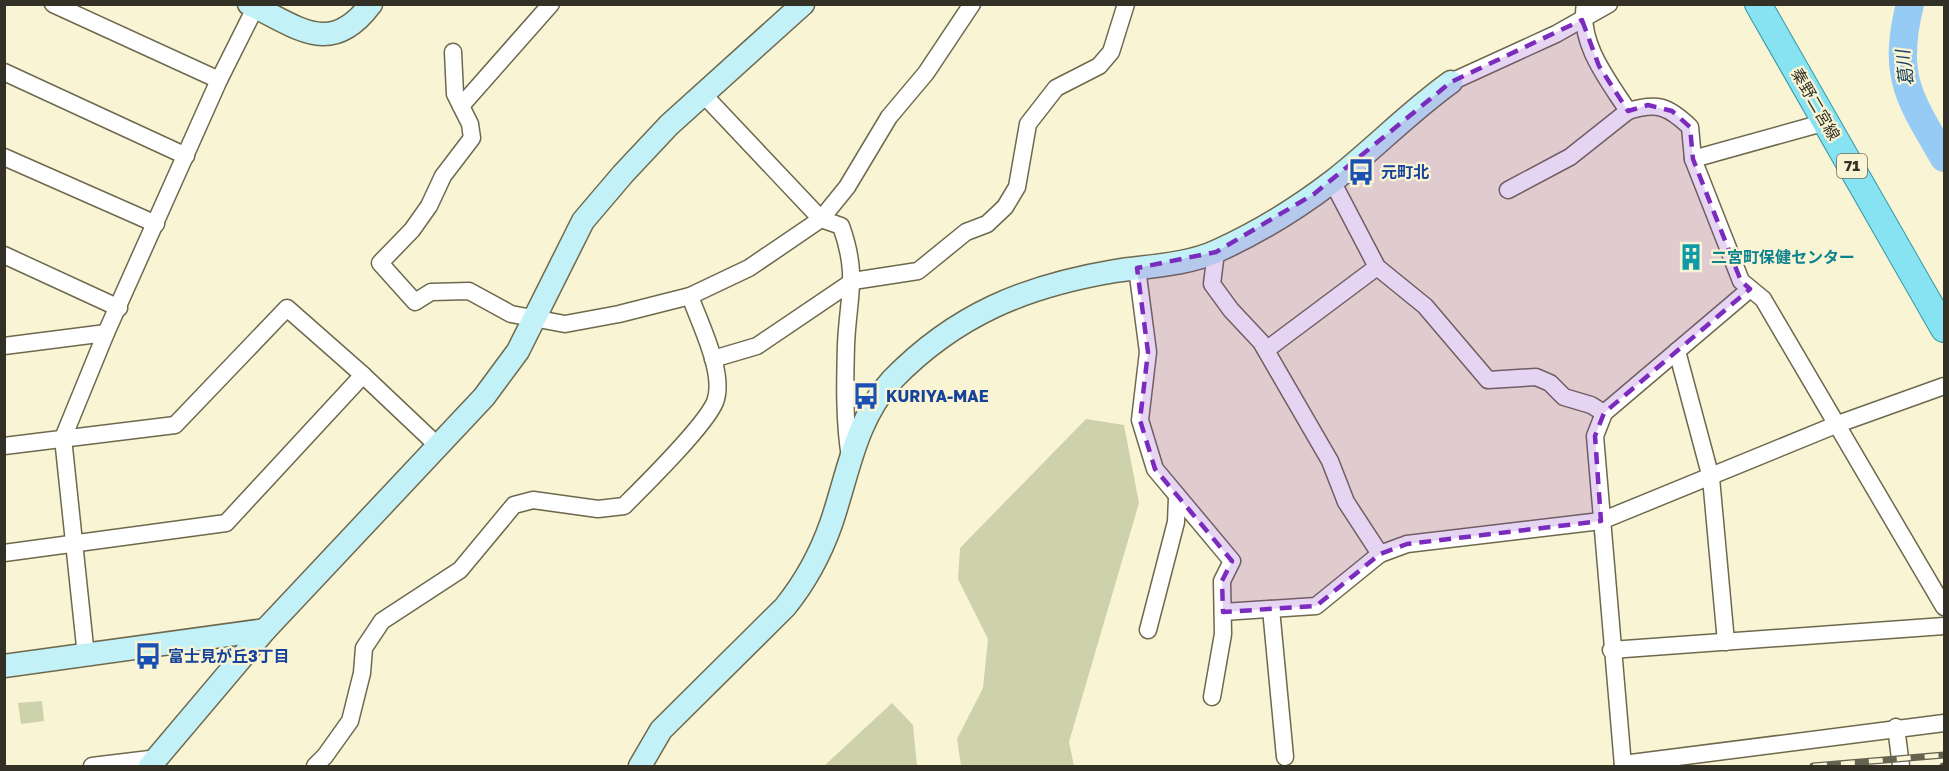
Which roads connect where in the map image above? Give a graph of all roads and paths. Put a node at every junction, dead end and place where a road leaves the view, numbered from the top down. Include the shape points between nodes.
1 (53, 4) edge
2 (371, 4) edge
3 (551, 4) edge
4 (803, 4) edge
5 (972, 4) edge
6 (1126, 4) edge
7 (1609, 4) edge
8 (1758, 4) edge
9 (254, 6) edge
10 (1584, 12) edge
11 (453, 52) dead end
12 (4, 72) edge
13 (219, 80) junction
14 (1451, 82) joint
15 (702, 93) junction
16 (461, 106) junction
17 (1628, 111) junction
18 (1826, 122) junction
19 (186, 156) junction
20 (4, 157) edge
21 (1693, 159) junction
22 (1332, 181) junction
23 (1508, 190) dead end
24 (821, 219) junction
25 (156, 224) junction
26 (1216, 252) junction
27 (4, 255) edge
28 (1377, 267) junction
29 (1137, 268) junction
30 (854, 281) junction
31 (1750, 289) junction
32 (690, 296) junction
33 (119, 308) junction
34 (534, 317) junction
35 (1944, 329) edge
36 (106, 333) junction
37 (4, 346) edge
38 (1266, 350) junction
39 (1677, 351) junction
40 (713, 359) junction
41 (363, 375) junction
42 (1944, 386) edge
43 (1604, 413) junction
44 (1838, 424) junction
45 (63, 438) junction
46 (4, 446) edge
47 (438, 446) junction
48 (850, 457) junction
49 (1711, 478) junction
50 (1177, 498) junction
51 (1601, 521) junction
52 (73, 543) junction
53 (4, 553) edge
54 (1380, 554) junction
55 (1944, 608) edge
56 (1271, 609) junction
57 (1223, 612) junction
58 (1944, 626) edge
59 (265, 630) junction
60 (1148, 630) dead end
61 (1726, 642) junction
62 (1611, 650) junction
63 (86, 656) junction
64 (4, 666) edge
65 (1212, 697) dead end
66 (1944, 723) edge
67 (1896, 728) junction
68 (1285, 757) dead end
69 (154, 762) edge
70 (1623, 765) edge
71 (92, 766) edge
72 (315, 766) edge
73 (640, 766) edge
74 (1901, 766) edge

1 - 13 street
2 - 9 street via 352,26 337,34 310,34
3 - 16 street
4 - 15 street
5 - 24 street
6 - 30 street via 1111,52 1099,66 1056,88 1028,124 1017,187 1005,207 987,224 966,232 918,271
7 - 10 street
8 - 18 main road, 秦野二宮線 / 71
9 - 13 street
10 - 14 street
10 - 17 street via 1599,66
11 - 16 street via 455,94
12 - 19 street
13 - 19 street
14 - 22 street via 1404,117
15 - 24 street
15 - 34 street via 583,221
16 - 34 street via 472,138 443,176 412,230 380,263 416,302 431,292 469,291 511,314
17 - 21 street via 1648,105 1672,111 1690,127
17 - 23 street via 1570,157
18 - 21 street
18 - 35 main road, 秦野二宮線 / 71
19 - 25 street
20 - 25 street
21 - 31 street via 1741,281
22 - 26 street
22 - 28 street
24 - 30 street via 842,226
24 - 32 street via 748,268
25 - 33 street
26 - 29 street
26 - 38 street via 1212,284
27 - 33 street
28 - 38 street
28 - 43 street via 1425,306 1488,380 1536,377 1550,383 1564,397
29 - 48 street via 1036,289 982,311 950,330 915,358 873,405
29 - 50 street via 1148,352 1140,420 1155,469
30 - 40 street via 757,346
30 - 48 street via 846,344
31 - 39 street
31 - 44 street via 1763,299
32 - 34 street via 565,324
32 - 40 street
33 - 36 street
34 - 47 street via 518,351 484,397
36 - 37 street
36 - 45 street
38 - 54 street via 1330,461 1346,502
39 - 43 street
39 - 49 street
40 - 72 street via 717,378 715,401 697,427 624,506 598,509 533,500 513,505 460,570 382,621 364,648 350,721
41 - 45 street via 287,308 175,425
41 - 47 street
41 - 52 street via 226,523
42 - 44 street
43 - 51 street via 1594,436
44 - 49 street
44 - 55 street
45 - 46 street
45 - 52 street
47 - 59 street
48 - 73 street via 831,524 801,588 661,730
49 - 51 street
49 - 61 street
50 - 57 street via 1232,561 1222,581
50 - 60 street via 1176,522
51 - 54 street via 1407,544
51 - 62 street
52 - 53 street
52 - 63 street
54 - 56 street via 1317,606
56 - 57 street
56 - 68 street
57 - 65 street
58 - 61 street
59 - 63 street
59 - 69 street
61 - 62 street
62 - 70 street
63 - 64 street
66 - 67 street
67 - 70 street
67 - 74 street
69 - 71 street

